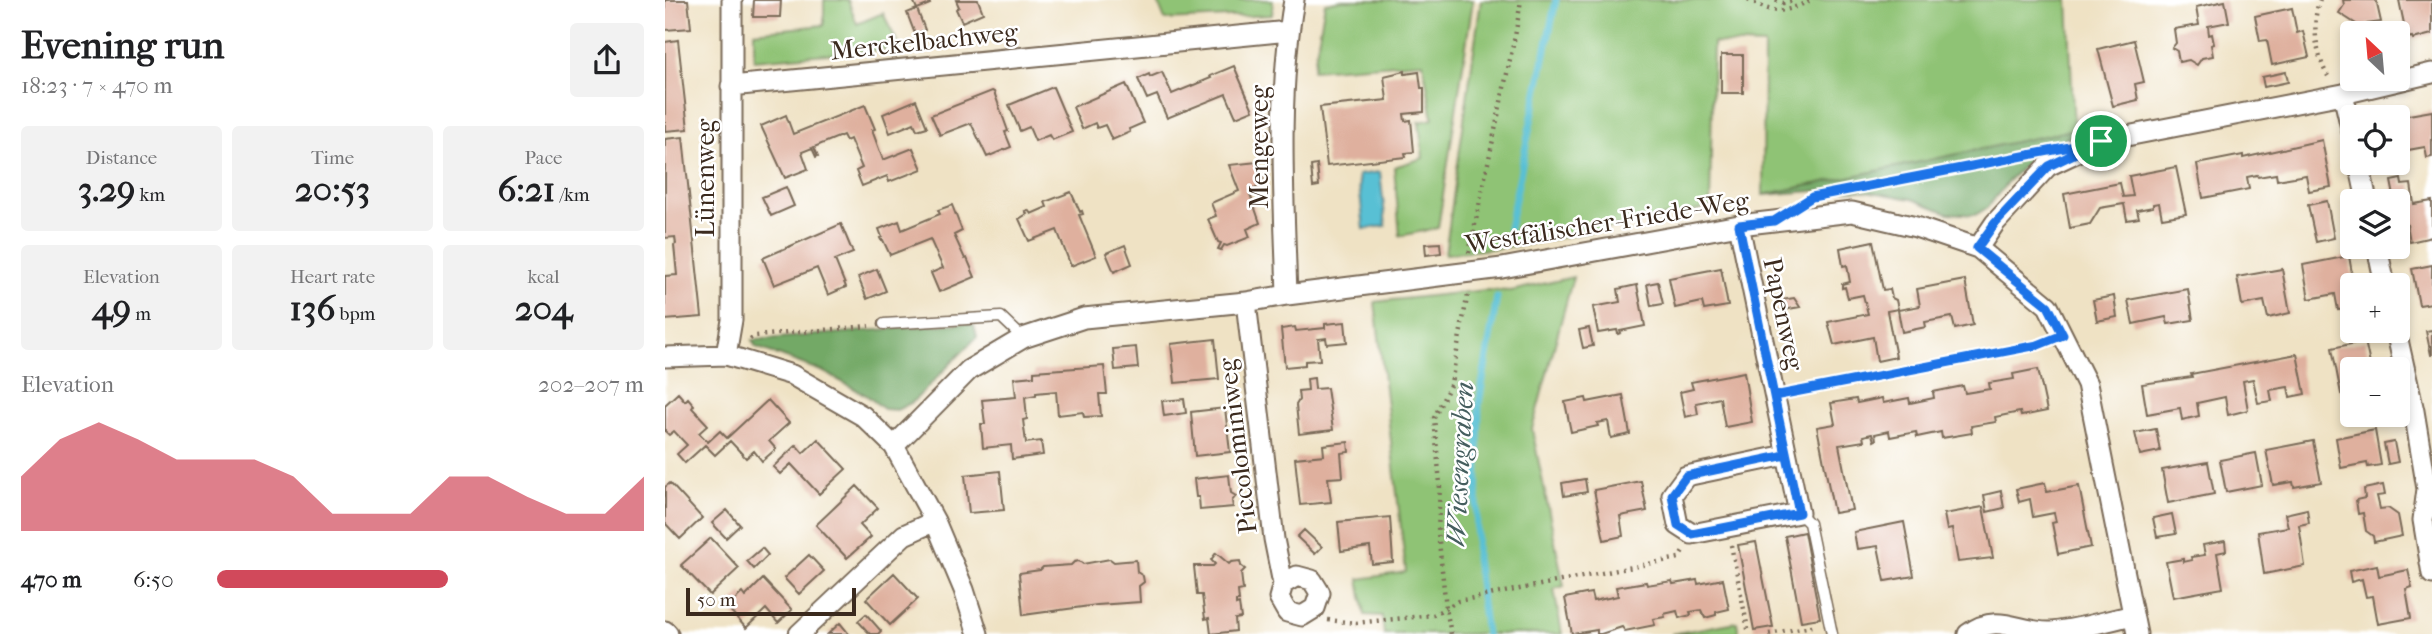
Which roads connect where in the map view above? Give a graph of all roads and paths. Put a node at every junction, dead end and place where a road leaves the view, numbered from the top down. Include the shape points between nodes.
1 (732, 0) edge
2 (1294, 0) edge
3 (1521, 0) edge
4 (1748, 0) edge
5 (1776, 0) edge
6 (1796, 0) edge
7 (1811, 0) edge
8 (2320, 0) edge
9 (1289, 32) junction
10 (2432, 74) edge
11 (731, 86) junction
12 (2343, 94) junction
13 (2346, 105) edge
14 (2036, 153) dead end
15 (1838, 192) dead end
16 (1739, 225) junction
17 (1977, 248) junction
18 (1468, 272) junction
19 (1287, 295) junction
20 (1247, 302) junction
21 (884, 324) joint
22 (2063, 335) junction
23 (1023, 338) junction
24 (2399, 343) edge
25 (726, 355) junction
26 (665, 357) edge
27 (1774, 396) junction
28 (894, 446) junction
29 (1786, 455) junction
30 (1799, 513) junction
31 (2427, 519) edge
32 (935, 521) junction
33 (1727, 527) junction
34 (1692, 534) junction
35 (2431, 567) edge
36 (1283, 584) junction
37 (1446, 608) junction
38 (1306, 615) junction
39 (1830, 622) junction
40 (2135, 625) edge
41 (2048, 633) edge
42 (799, 634) edge
43 (978, 634) edge
44 (1451, 634) edge
45 (1749, 634) edge
46 (1769, 634) edge
47 (1832, 634) edge
48 (1968, 634) edge

1 - 11 street, Lünenweg
2 - 9 street, Mengeweg
3 - 18 path via 1469,247
4 - 7 path via 1763,9 1784,12
5 - 6 path
8 - 12 path via 2314,29 2325,74
9 - 11 street, Merckelbachweg
9 - 19 street, Mengeweg via 1282,144
10 - 12 street
11 - 25 street, Lünenweg via 732,320
12 - 13 street
12 - 17 street via 2101,141 2049,166
14 - 15 path
16 - 17 street, Westfälischer-Friede-Weg via 1852,212
16 - 18 street, Westfälischer-Friede-Weg
16 - 27 street, Papenweg
17 - 22 street, Westfälischer-Friede-Weg via 2048,306
18 - 19 street, Westfälischer-Friede-Weg
18 - 37 path via 1468,301 1451,383 1434,418
19 - 20 street, Westfälischer-Friede-Weg
20 - 23 street, Westfälischer-Friede-Weg via 1084,318
20 - 36 street, Piccolominiweg
21 - 23 lane via 1002,317
21 - 25 path via 756,335
22 - 27 path via 2038,345
22 - 40 street, Westfälischer-Friede-Weg via 2087,384
23 - 28 street, Westfälischer-Friede-Weg via 969,370
24 - 31 street via 2427,489
25 - 26 street
25 - 28 street via 792,375 863,416
27 - 29 street, Papenweg
28 - 32 street
29 - 30 street, Papenweg
29 - 34 street via 1686,476 1672,495 1678,525
30 - 33 street
30 - 39 lane, Papenweg via 1809,523
31 - 35 street
32 - 42 street via 904,535
32 - 43 street
33 - 34 street
33 - 45 path
34 - 37 path via 1679,558 1458,601
36 - 38 street, Piccolominiweg via 1279,598 1283,608 1295,616
36 - 38 street via 1302,576 1317,585 1319,602
37 - 38 path via 1433,615 1356,623
37 - 44 path
39 - 46 path
39 - 47 lane, Papenweg
40 - 41 street
41 - 48 street via 2001,623

